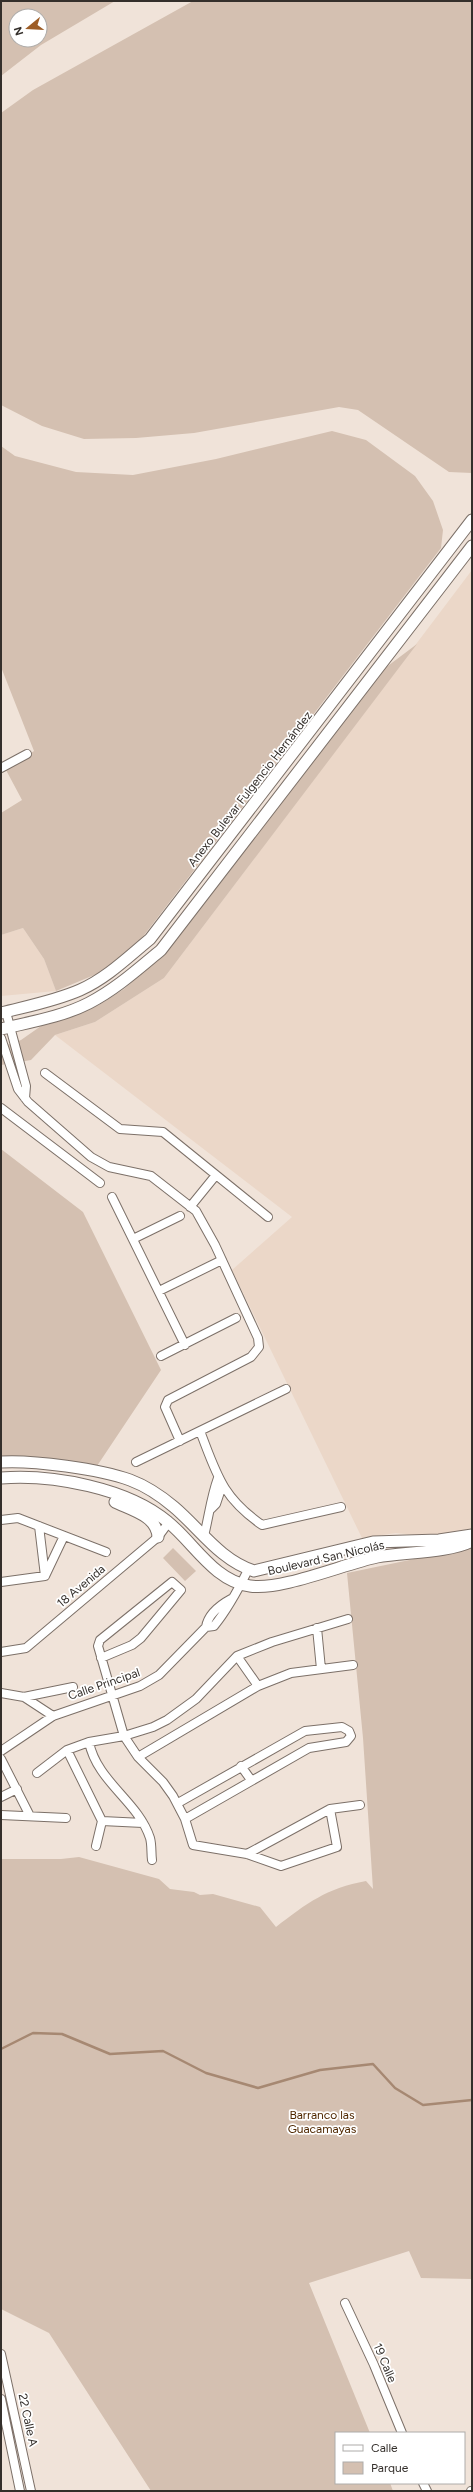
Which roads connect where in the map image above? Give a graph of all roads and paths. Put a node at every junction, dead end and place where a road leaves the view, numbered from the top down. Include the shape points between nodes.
1 (472, 520) edge
2 (472, 546) edge
3 (27, 754) dead end
4 (1, 768) edge
5 (3, 1013) edge
6 (5, 1028) edge
7 (1, 1038) edge
8 (45, 1073) dead end
9 (25, 1098) junction
10 (1, 1108) edge
11 (84, 1151) junction
12 (74, 1162) junction
13 (216, 1175) junction
14 (100, 1184) dead end
15 (112, 1197) dead end
16 (190, 1207) junction
17 (180, 1216) dead end
18 (268, 1217) dead end
19 (133, 1239) junction
20 (222, 1260) junction
21 (159, 1291) junction
22 (236, 1318) dead end
23 (185, 1345) junction
24 (161, 1356) dead end
25 (286, 1389) dead end
26 (200, 1431) junction
27 (180, 1441) junction
28 (1, 1462) edge
29 (136, 1462) dead end
30 (26, 1477) junction
31 (1, 1478) edge
32 (220, 1482) junction
33 (341, 1507) dead end
34 (1, 1520) edge
35 (169, 1522) junction
36 (39, 1526) junction
37 (201, 1534) junction
38 (472, 1534) edge
39 (64, 1536) junction
40 (158, 1537) junction
41 (472, 1541) edge
42 (106, 1552) dead end
43 (248, 1570) junction
44 (45, 1576) junction
45 (1, 1582) edge
46 (241, 1584) junction
47 (348, 1618) dead end
48 (318, 1628) junction
49 (1, 1652) edge
50 (237, 1656) junction
51 (101, 1658) junction
52 (353, 1665) dead end
53 (321, 1669) junction
54 (258, 1686) junction
55 (73, 1687) dead end
56 (1, 1694) edge
57 (112, 1695) junction
58 (24, 1696) junction
59 (53, 1716) junction
60 (124, 1736) junction
61 (89, 1742) junction
62 (67, 1750) junction
63 (1, 1751) edge
64 (138, 1757) junction
65 (1, 1759) edge
66 (241, 1766) junction
67 (37, 1773) dead end
68 (251, 1780) junction
69 (17, 1789) junction
70 (1, 1796) edge
71 (178, 1803) junction
72 (360, 1805) dead end
73 (330, 1809) junction
74 (1, 1815) edge
75 (30, 1816) junction
76 (66, 1818) dead end
77 (185, 1819) junction
78 (102, 1821) junction
79 (142, 1823) junction
80 (96, 1846) dead end
81 (247, 1854) junction
82 (152, 1860) dead end
83 (345, 2303) dead end
84 (1, 2354) edge
85 (1, 2399) edge
86 (402, 2432) edge
87 (20, 2491) edge
88 (31, 2491) edge

1 - 5 main road, Anexo Bulevar Fulgencio Hernández via 150,939 114,970 82,989 55,1000
2 - 6 main road via 161,950 123,982 89,1003 60,1014
3 - 4 street
5 - 6 street
6 - 9 street via 26,1086
7 - 9 street via 18,1089
8 - 13 street via 120,1129 163,1132
9 - 11 street
10 - 12 street
11 - 12 street
11 - 16 street via 109,1168 152,1176
12 - 14 street
13 - 16 street
13 - 18 street
15 - 19 street
16 - 20 street via 200,1217
17 - 19 street
19 - 21 street
20 - 21 street
20 - 27 street via 258,1338 258,1347 251,1357 168,1400 165,1407
21 - 23 street
22 - 23 street
23 - 24 street
25 - 26 street
26 - 27 street
26 - 32 street
27 - 29 street
28 - 37 main road via 40,1463 130,1480 163,1498
30 - 31 main road, Boulevard San Nicolás
30 - 35 main road, Boulevard San Nicolás via 66,1481 104,1491 147,1508
30 - 40 main road via 104,1497 153,1522
32 - 33 street via 233,1502 262,1525
32 - 37 street via 210,1500 211,1509
34 - 36 street via 18,1518
35 - 37 main road via 178,1519
35 - 40 street, 18 Avenida
35 - 46 main road, Boulevard San Nicolás via 212,1566
36 - 39 street
36 - 44 street
37 - 43 main road via 219,1551
38 - 43 main road, Boulevard San Nicolás via 440,1540 373,1542 264,1571
39 - 42 street
39 - 44 street
40 - 49 street, 18 Avenida via 26,1648
41 - 46 main road, Boulevard San Nicolás via 439,1549 377,1557 279,1584 256,1587
43 - 46 street, Calle Principal
44 - 45 street
46 - 57 street, Calle Principal via 231,1599 228,1610 214,1626 206,1627 159,1675 140,1686
47 - 48 street
48 - 50 street
48 - 53 street
50 - 54 street
50 - 60 street via 196,1700 183,1710 153,1727
51 - 51 street via 98,1649 100,1640 172,1582 181,1590 141,1638 132,1645
51 - 57 street
52 - 53 street
53 - 54 street via 291,1673
54 - 64 street
55 - 58 street
56 - 58 street
57 - 59 street, Calle Principal
57 - 60 street
58 - 59 street
59 - 63 street, Calle Principal
60 - 61 street
60 - 64 street
61 - 62 street
61 - 79 street via 98,1769
62 - 67 street
62 - 78 street
64 - 71 street via 163,1782
65 - 69 street
66 - 68 street
66 - 68 street via 305,1732 342,1727 349,1731 350,1736 346,1742 309,1748
66 - 71 street
68 - 77 street
69 - 70 street
69 - 75 street
71 - 77 street
72 - 73 street
73 - 81 street
73 - 81 street via 336,1847 282,1866
74 - 75 street
75 - 76 street
77 - 81 street via 195,1846
78 - 79 street
78 - 80 street
79 - 82 street via 150,1837
83 - 86 street, 19 Calle
84 - 88 street, 22 Calle A
85 - 87 street, 22 Calle A

